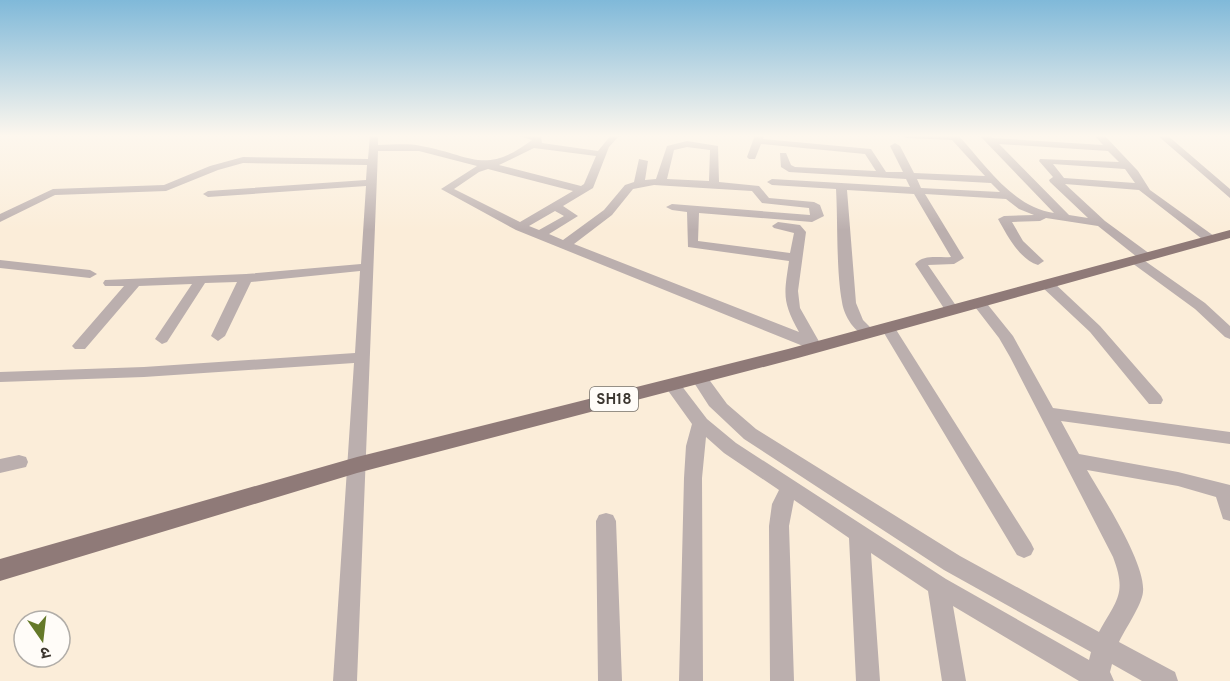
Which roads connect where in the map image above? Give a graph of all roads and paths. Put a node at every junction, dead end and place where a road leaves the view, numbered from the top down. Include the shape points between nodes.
1 (1127, 166) edge
2 (218, 167) edge
3 (371, 167) edge
4 (482, 167) edge
5 (486, 167) edge
6 (597, 167) edge
7 (642, 167) edge
8 (665, 167) edge
9 (714, 167) edge
10 (786, 167) edge
11 (878, 167) edge
12 (905, 167) edge
13 (982, 167) edge
14 (1015, 167) edge
15 (1049, 167) edge
16 (1198, 167) edge
17 (884, 176) junction
18 (910, 177) junction
19 (1060, 179) junction
20 (994, 180) junction
21 (772, 182) dead end
22 (369, 183) junction
23 (639, 184) junction
24 (660, 184) junction
25 (675, 184) junction
26 (714, 185) junction
27 (841, 186) junction
28 (1142, 187) junction
29 (584, 190) junction
30 (918, 192) junction
31 (208, 194) dead end
32 (1230, 195) edge
33 (1009, 196) junction
34 (556, 207) junction
35 (692, 214) junction
36 (1046, 216) junction
37 (1066, 218) junction
38 (0, 219) edge
39 (1101, 223) junction
40 (520, 227) junction
41 (1230, 234) edge
42 (540, 235) junction
43 (1210, 239) junction
44 (564, 245) junction
45 (796, 258) junction
46 (1141, 259) junction
47 (1038, 261) dead end
48 (0, 264) edge
49 (365, 267) junction
50 (90, 274) dead end
51 (246, 278) junction
52 (201, 280) junction
53 (135, 282) junction
54 (110, 283) dead end
55 (1047, 284) junction
56 (979, 303) junction
57 (952, 310) junction
58 (879, 330) junction
59 (1230, 334) edge
60 (218, 336) dead end
61 (162, 339) dead end
62 (80, 346) dead end
63 (813, 346) junction
64 (363, 357) junction
65 (0, 377) edge
66 (699, 378) junction
67 (672, 385) junction
68 (1155, 400) dead end
69 (1048, 413) junction
70 (701, 423) junction
71 (1230, 438) edge
72 (1074, 460) junction
73 (19, 462) dead end
74 (357, 465) junction
75 (0, 466) edge
76 (790, 488) junction
77 (1227, 492) edge
78 (1230, 513) edge
79 (606, 521) dead end
80 (859, 533) junction
81 (1024, 549) dead end
82 (0, 570) edge
83 (938, 586) junction
84 (1104, 647) junction
85 (1097, 680) edge
86 (345, 681) edge
87 (610, 681) edge
88 (691, 681) edge
89 (782, 681) edge
90 (868, 681) edge
91 (954, 681) edge
92 (1166, 681) edge

1 - 28 street
2 - 38 street via 166,188 53,192
3 - 22 street
4 - 40 street via 446,189
5 - 29 street
6 - 29 street
7 - 23 street
8 - 24 street
9 - 26 street
10 - 17 street
11 - 17 street
12 - 18 street
13 - 20 street
14 - 37 street
15 - 19 street
16 - 32 street
17 - 18 street
18 - 20 street
18 - 30 street
19 - 28 street
19 - 39 street via 1054,180
20 - 33 street
21 - 27 street
22 - 31 street
22 - 49 street
23 - 24 street
23 - 44 street via 629,187 608,214
24 - 25 street
25 - 26 street
25 - 35 street via 673,216
26 - 35 street via 755,188 766,201 814,205 818,216 812,219
27 - 30 street
27 - 58 street via 849,303 857,321
28 - 43 street
29 - 34 street
30 - 33 street
30 - 57 street via 958,258 921,264
33 - 36 street via 1023,207
34 - 40 street
34 - 42 street via 572,216
35 - 45 street via 690,242 697,246
35 - 45 street via 796,228 800,232
36 - 37 street
36 - 47 street via 1004,219 1018,243
37 - 39 street
39 - 46 street
40 - 42 street
41 - 43 main road, SH18
42 - 44 street
43 - 46 main road, SH18
44 - 63 street
45 - 63 street via 791,291 793,308
46 - 55 main road, SH18
46 - 59 street
48 - 50 street
49 - 51 street
49 - 64 street
51 - 52 street
51 - 60 street
52 - 53 street
52 - 61 street
53 - 54 street
53 - 62 street
55 - 56 main road, SH18
55 - 68 street via 1095,329
56 - 57 main road, SH18
56 - 69 street via 1006,336
57 - 58 main road, SH18
58 - 63 main road, SH18
58 - 81 street
63 - 66 main road, SH18
64 - 65 street
64 - 74 street
66 - 67 main road, SH18
66 - 84 street via 724,413 750,434 952,562
67 - 70 street
67 - 74 main road, SH18
69 - 71 street
69 - 72 street
70 - 76 street via 730,448
70 - 88 street via 693,478
72 - 77 street
72 - 84 street via 1131,576 1132,593
73 - 75 street
74 - 82 main road, SH18
74 - 86 street
76 - 80 street
76 - 89 street via 782,504 779,526
77 - 78 street
79 - 87 street
80 - 83 street
80 - 90 street
83 - 85 street
83 - 91 street
84 - 85 street
84 - 92 street

